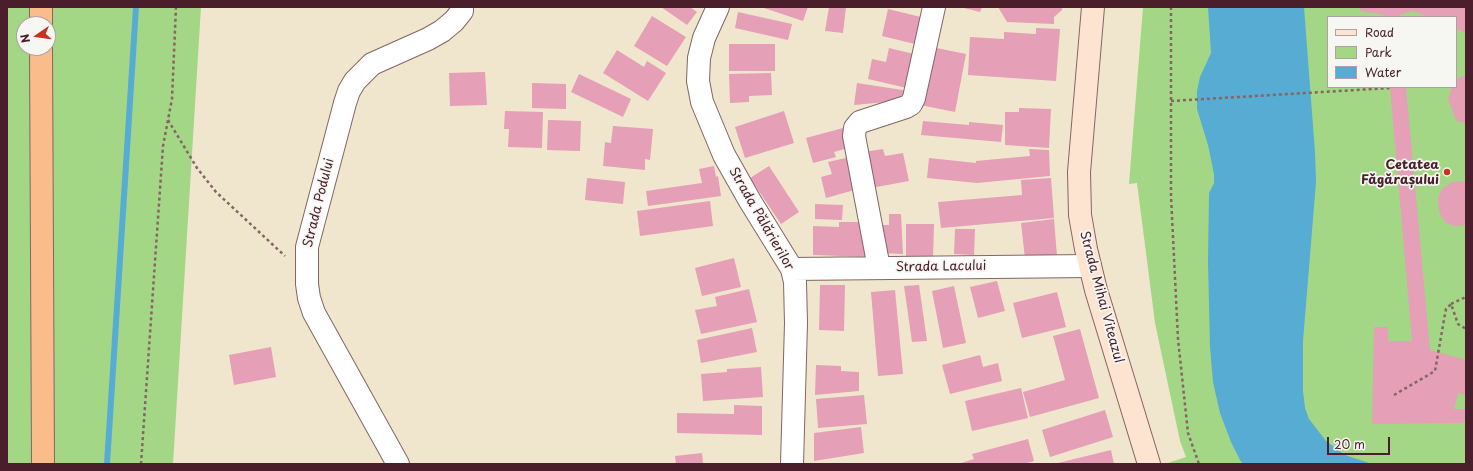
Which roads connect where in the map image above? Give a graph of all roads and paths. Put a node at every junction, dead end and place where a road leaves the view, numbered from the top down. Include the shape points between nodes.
1 (176, 7) edge
2 (462, 7) edge
3 (718, 7) edge
4 (934, 7) edge
5 (1093, 7) edge
6 (1172, 7) edge
7 (41, 56) edge
8 (1390, 88) edge
9 (1171, 102) junction
10 (168, 120) junction
11 (1090, 266) junction
12 (878, 268) junction
13 (792, 269) junction
14 (306, 275) junction
15 (1466, 297) edge
16 (1451, 304) junction
17 (1466, 328) edge
18 (1394, 395) dead end
19 (43, 464) edge
20 (141, 464) edge
21 (398, 464) edge
22 (792, 464) edge
23 (1149, 464) edge
24 (1199, 464) edge

1 - 10 path via 172,99
2 - 14 street, Strada Podului via 454,21 442,31 372,64 349,91 310,233
3 - 13 street, Strada Pălărierilor via 704,38 699,58 698,81 702,102 738,182
4 - 12 street via 911,104 860,122 855,128 854,136
5 - 11 street, Strada Mihai Viteazul via 1079,172 1080,215
6 - 9 path
7 - 19 highway
8 - 9 path
9 - 24 path via 1170,196 1178,339 1188,433
10 - 14 path via 197,168 216,192
10 - 20 path via 163,146
11 - 12 street, Strada Lacului
11 - 23 street, Strada Mihai Viteazul
12 - 13 street, Strada Lacului
13 - 22 street, Strada Pălărierilor via 796,298
14 - 21 street, Strada Podului via 309,298 320,327
15 - 16 path
16 - 17 path via 1458,324
16 - 18 path via 1446,309 1435,371

